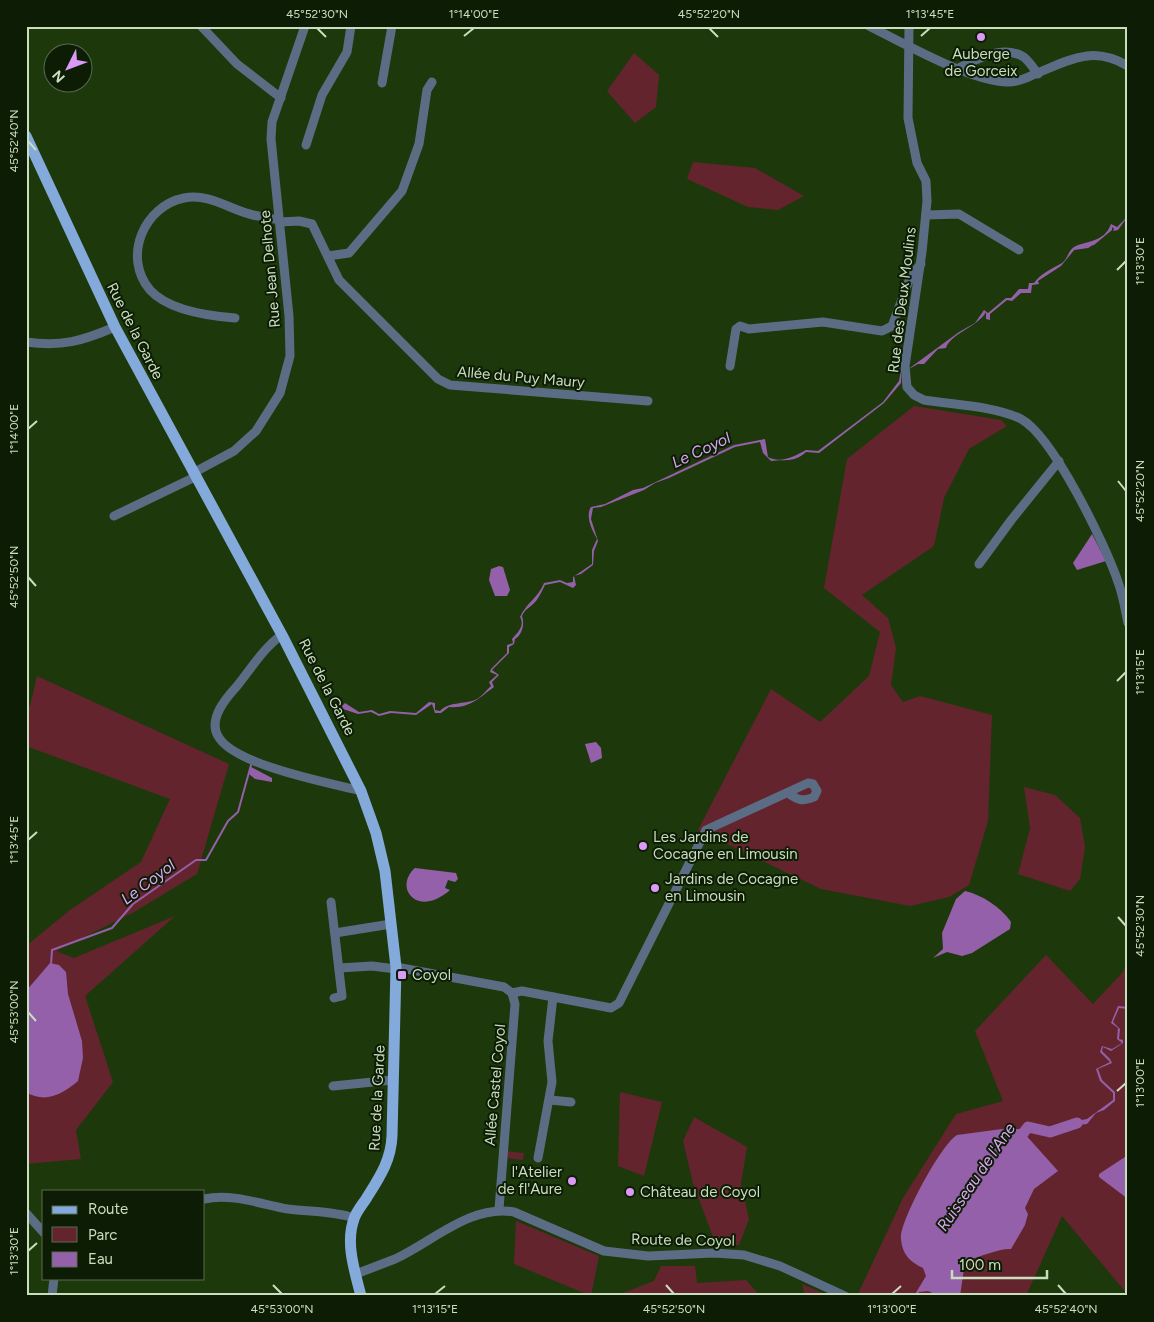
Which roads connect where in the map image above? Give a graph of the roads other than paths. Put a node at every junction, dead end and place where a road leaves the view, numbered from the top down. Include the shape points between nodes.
1 (201, 26) edge
2 (305, 26) edge
3 (351, 26) edge
4 (392, 26) edge
5 (869, 26) edge
6 (909, 26) edge
7 (909, 45) junction
8 (1128, 66) edge
9 (959, 68) junction
10 (1038, 74) junction
11 (432, 82) dead end
12 (382, 83) dead end
13 (281, 98) junction
14 (26, 136) edge
15 (306, 145) dead end
16 (926, 215) junction
17 (280, 221) junction
18 (1020, 250) dead end
19 (328, 256) junction
20 (921, 264) junction
21 (235, 318) dead end
22 (115, 327) junction
23 (26, 342) edge
24 (730, 366) dead end
25 (648, 401) dead end
26 (1059, 461) junction
27 (194, 475) junction
28 (114, 516) dead end
29 (979, 564) dead end
30 (1128, 623) edge
31 (282, 635) junction
32 (361, 791) junction
33 (788, 793) dead end
34 (331, 902) dead end
35 (391, 924) junction
36 (335, 933) junction
37 (339, 968) junction
38 (396, 968) junction
39 (512, 993) junction
40 (553, 997) junction
41 (334, 998) dead end
42 (394, 1080) junction
43 (333, 1086) dead end
44 (550, 1100) junction
45 (571, 1102) dead end
46 (538, 1158) dead end
47 (205, 1199) edge
48 (499, 1209) junction
49 (26, 1213) edge
50 (354, 1218) junction
51 (42, 1231) edge
52 (356, 1274) junction
53 (54, 1280) edge
54 (52, 1296) edge
55 (360, 1296) edge
56 (845, 1296) edge

1 - 13 street via 237,64
2 - 13 street, Rue Jean Delhote
3 - 15 street via 347,52 322,95
4 - 12 street
5 - 7 street
6 - 7 street, Rue des Deux Moulins
7 - 9 street
7 - 16 street, Rue des Deux Moulins via 908,118 917,163 926,181
8 - 10 street via 1106,56 1081,55
9 - 10 street via 979,77 1008,82
9 - 10 street via 984,55 1013,53 1024,56
11 - 19 street via 427,90 419,144 402,191 349,253
13 - 17 street, Rue Jean Delhote via 272,122 271,139
14 - 22 main road, Rue de la Garde
16 - 18 street via 959,214
16 - 20 street, Rue des Deux Moulins
17 - 19 street, Allée du Puy Maury via 312,224
17 - 21 street via 252,215 212,199 185,198 164,205 146,222 138,241 138,259 142,276 151,291 189,312
17 - 27 street, Rue Jean Delhote via 290,356 280,393 256,431 234,451
19 - 25 street, Allée du Puy Maury via 340,280 438,379 450,385
20 - 24 street via 911,275 892,326 882,331 823,322 749,329 740,326 736,330
20 - 26 street, Rue des Deux Moulins via 905,366 907,386 914,396 1008,413 1033,428
22 - 23 street via 64,344
22 - 27 main road, Rue de la Garde
26 - 29 street
26 - 30 street, Rue des Deux Moulins via 1119,583
27 - 28 street, Rue Jean Delhote
27 - 31 main road, Rue de la Garde
31 - 32 main road, Rue de la Garde
31 - 32 street via 222,702 216,722 218,736 232,751 251,759 300,776
32 - 35 main road, Rue de la Garde via 385,871
33 - 40 street via 706,830 618,1003 611,1008
34 - 36 street
35 - 36 street
35 - 38 main road, Rue de la Garde
36 - 37 street
37 - 38 street
37 - 41 street via 342,996
38 - 39 street via 504,987
38 - 42 main road, Rue de la Garde
39 - 40 street via 522,991
39 - 48 street, Allée Castel Coyol via 515,1004
40 - 44 street via 548,1041 552,1082
42 - 43 street
42 - 50 main road, Rue de la Garde via 389,1159
44 - 45 street
44 - 46 street
47 - 50 street via 220,1196
48 - 52 street via 459,1223 396,1258
48 - 56 street, Route de Coyol via 514,1212 604,1251 648,1256 744,1255 780,1266
49 - 51 street
50 - 52 main road, Rue de la Garde via 351,1248
52 - 55 main road, Rue de la Garde
53 - 54 street

